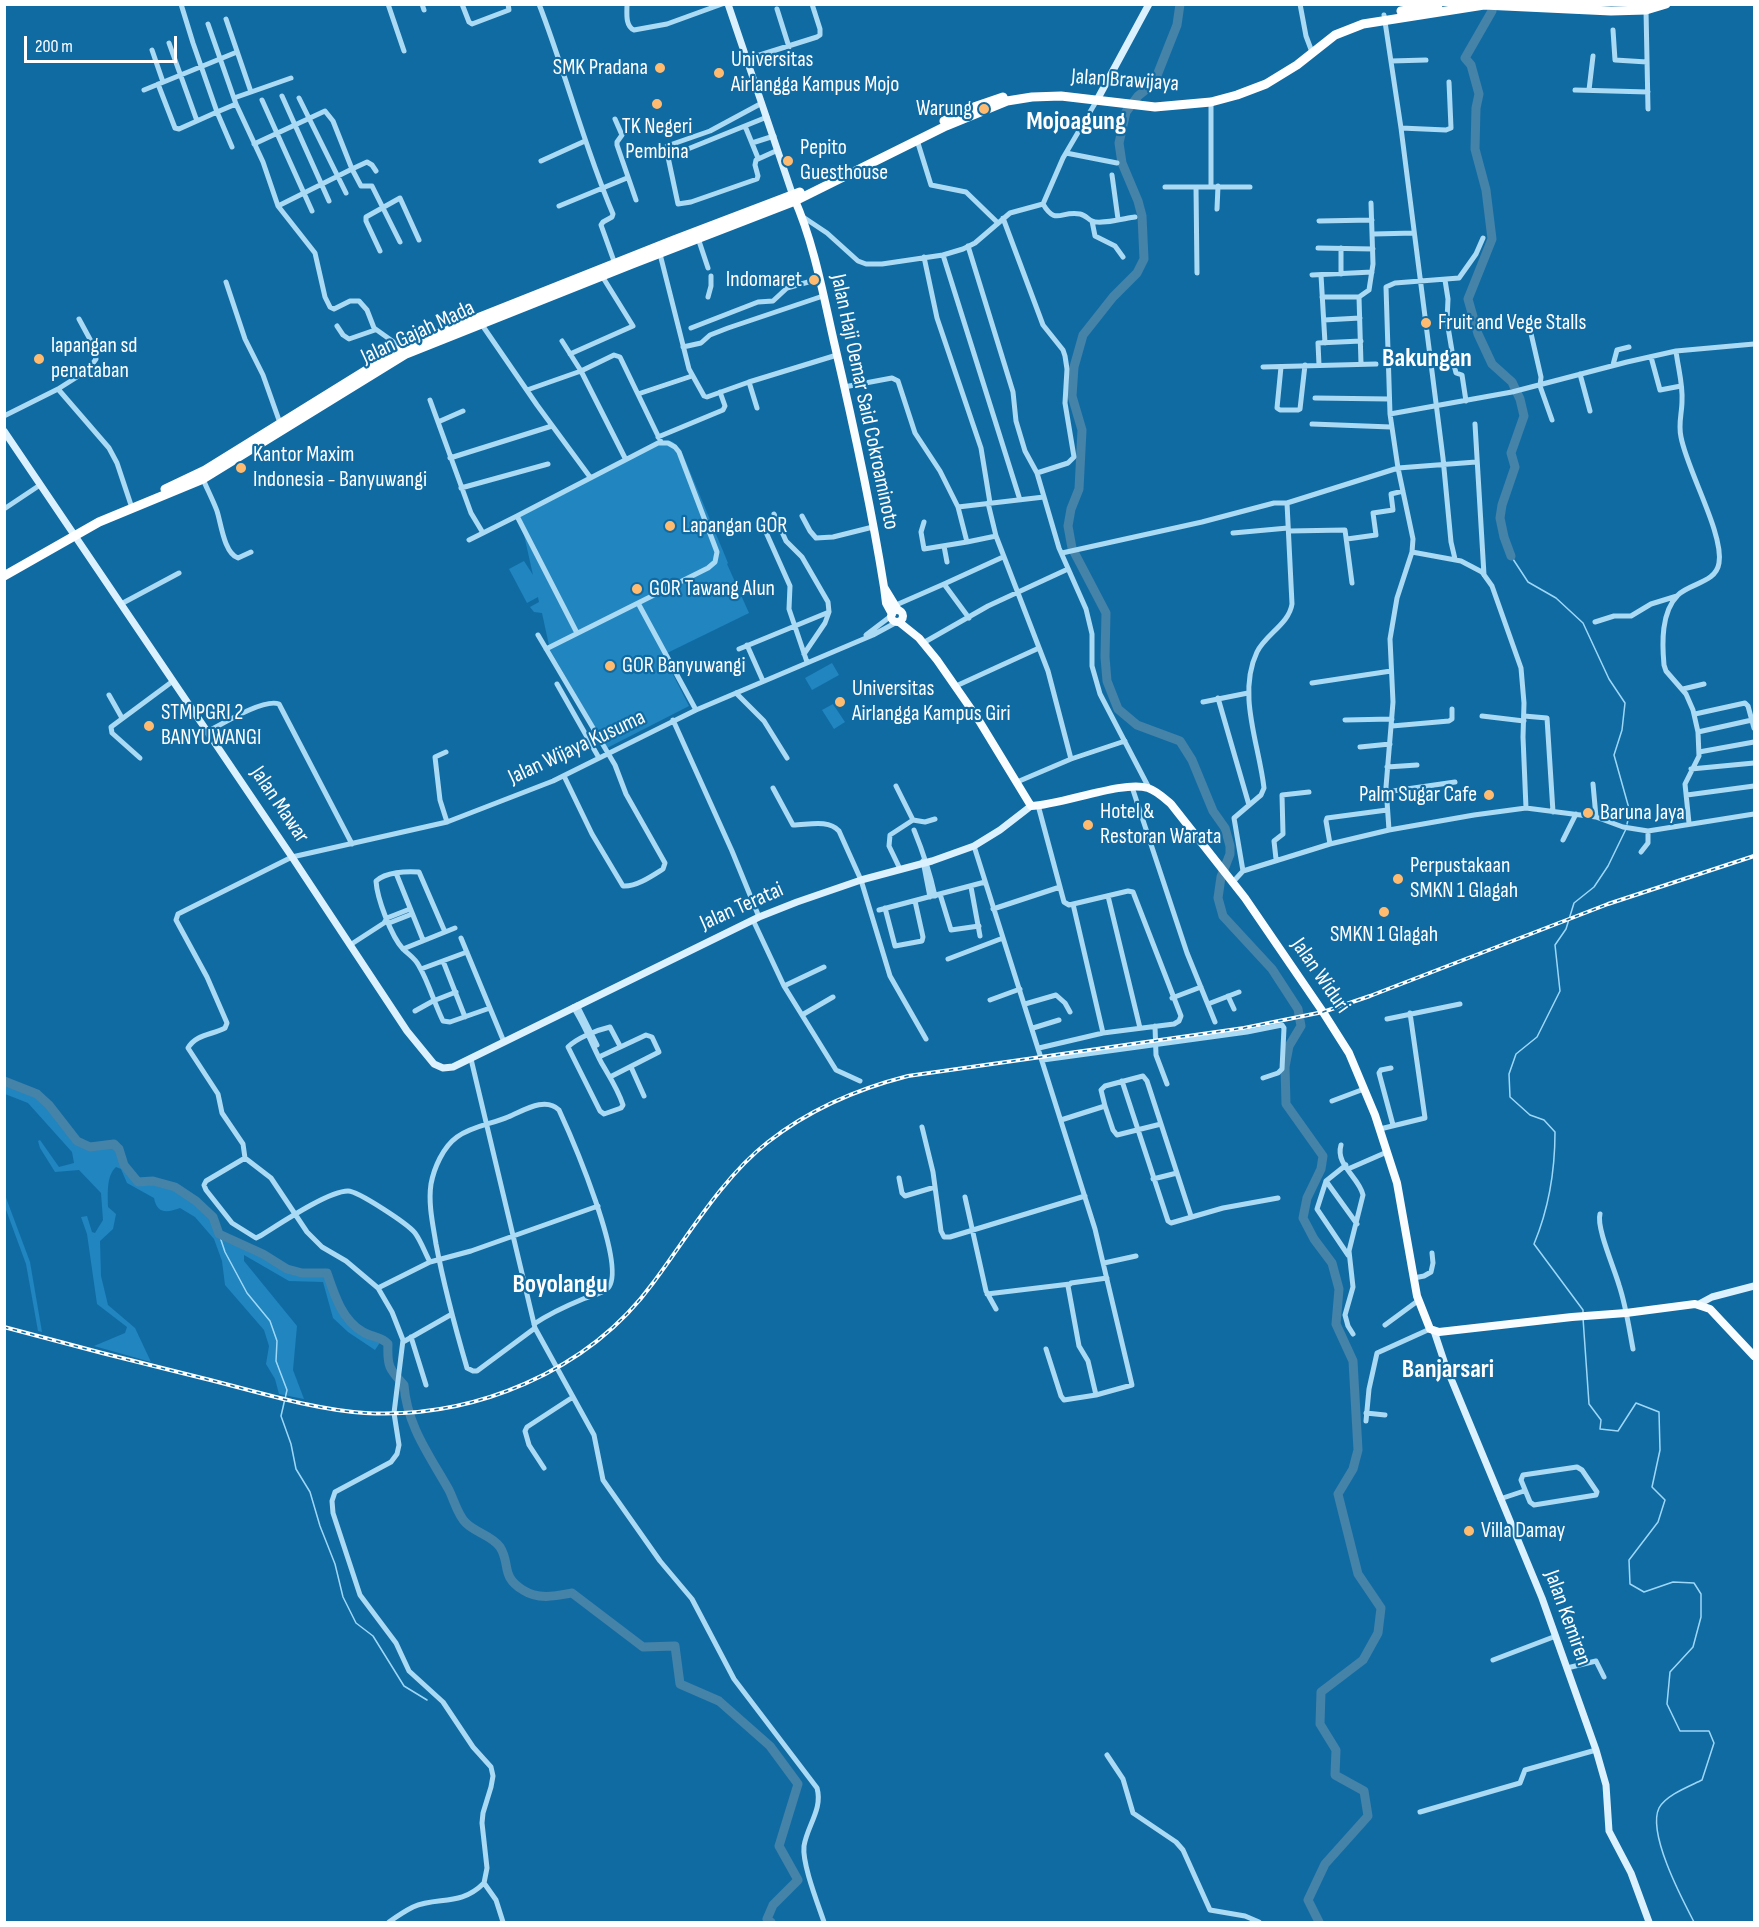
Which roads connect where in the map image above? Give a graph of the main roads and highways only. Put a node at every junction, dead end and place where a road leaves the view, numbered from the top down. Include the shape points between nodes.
1 (1443, 4) edge
2 (1599, 4) edge
3 (1633, 4) edge
4 (1666, 4) edge
5 (1484, 5) edge
6 (1428, 6) edge
7 (1503, 6) edge
8 (1385, 17) junction
9 (1311, 50) junction
10 (1099, 98) junction
11 (1138, 104) junction
12 (882, 156) junction
13 (794, 198) junction
14 (697, 235) junction
15 (641, 257) junction
16 (480, 321) junction
17 (131, 505) junction
18 (74, 534) junction
19 (4, 576) edge
20 (1149, 788) joint
21 (1755, 1356) edge

1 - 6 highway, Jalan Brawijaya
2 - 3 highway
4 - 7 highway, Jalan Brawijaya via 1646,10 1611,11
5 - 7 highway, Jalan Brawijaya
5 - 8 highway, Jalan Brawijaya
6 - 8 highway, Jalan Brawijaya
8 - 9 highway, Jalan Brawijaya via 1342,31
9 - 11 highway, Jalan Brawijaya via 1281,71 1231,92
9 - 11 highway, Jalan Brawijaya via 1297,65 1266,84 1237,95 1163,107
10 - 11 highway, Jalan Brawijaya
10 - 12 highway, Jalan Brawijaya via 1017,99
10 - 12 highway, Jalan Brawijaya via 1049,90 1006,96 968,109
12 - 13 highway, Jalan Brawijaya
13 - 14 highway, Jalan Gajah Mada
13 - 14 highway, Jalan Brawijaya
13 - 20 main road, Jalan Haji Oemar Said Cokroaminoto via 803,217 837,355 884,587 897,615 956,686 1035,806 1132,787
14 - 15 highway
14 - 15 highway, Jalan Gajah Mada via 660,254
15 - 16 highway, Jalan Gajah Mada via 602,276
15 - 16 highway via 615,264
16 - 17 highway, Jalan Gajah Mada via 397,359 203,479
16 - 17 highway via 402,348 192,477
17 - 18 highway, Jalan Gajah Mada
17 - 18 highway via 101,514
18 - 19 highway
20 - 21 main road, Jalan Widuri via 1171,804 1221,866 1349,1053 1382,1128 1419,1277 1419,1303 1432,1330 1700,1304 1721,1319

